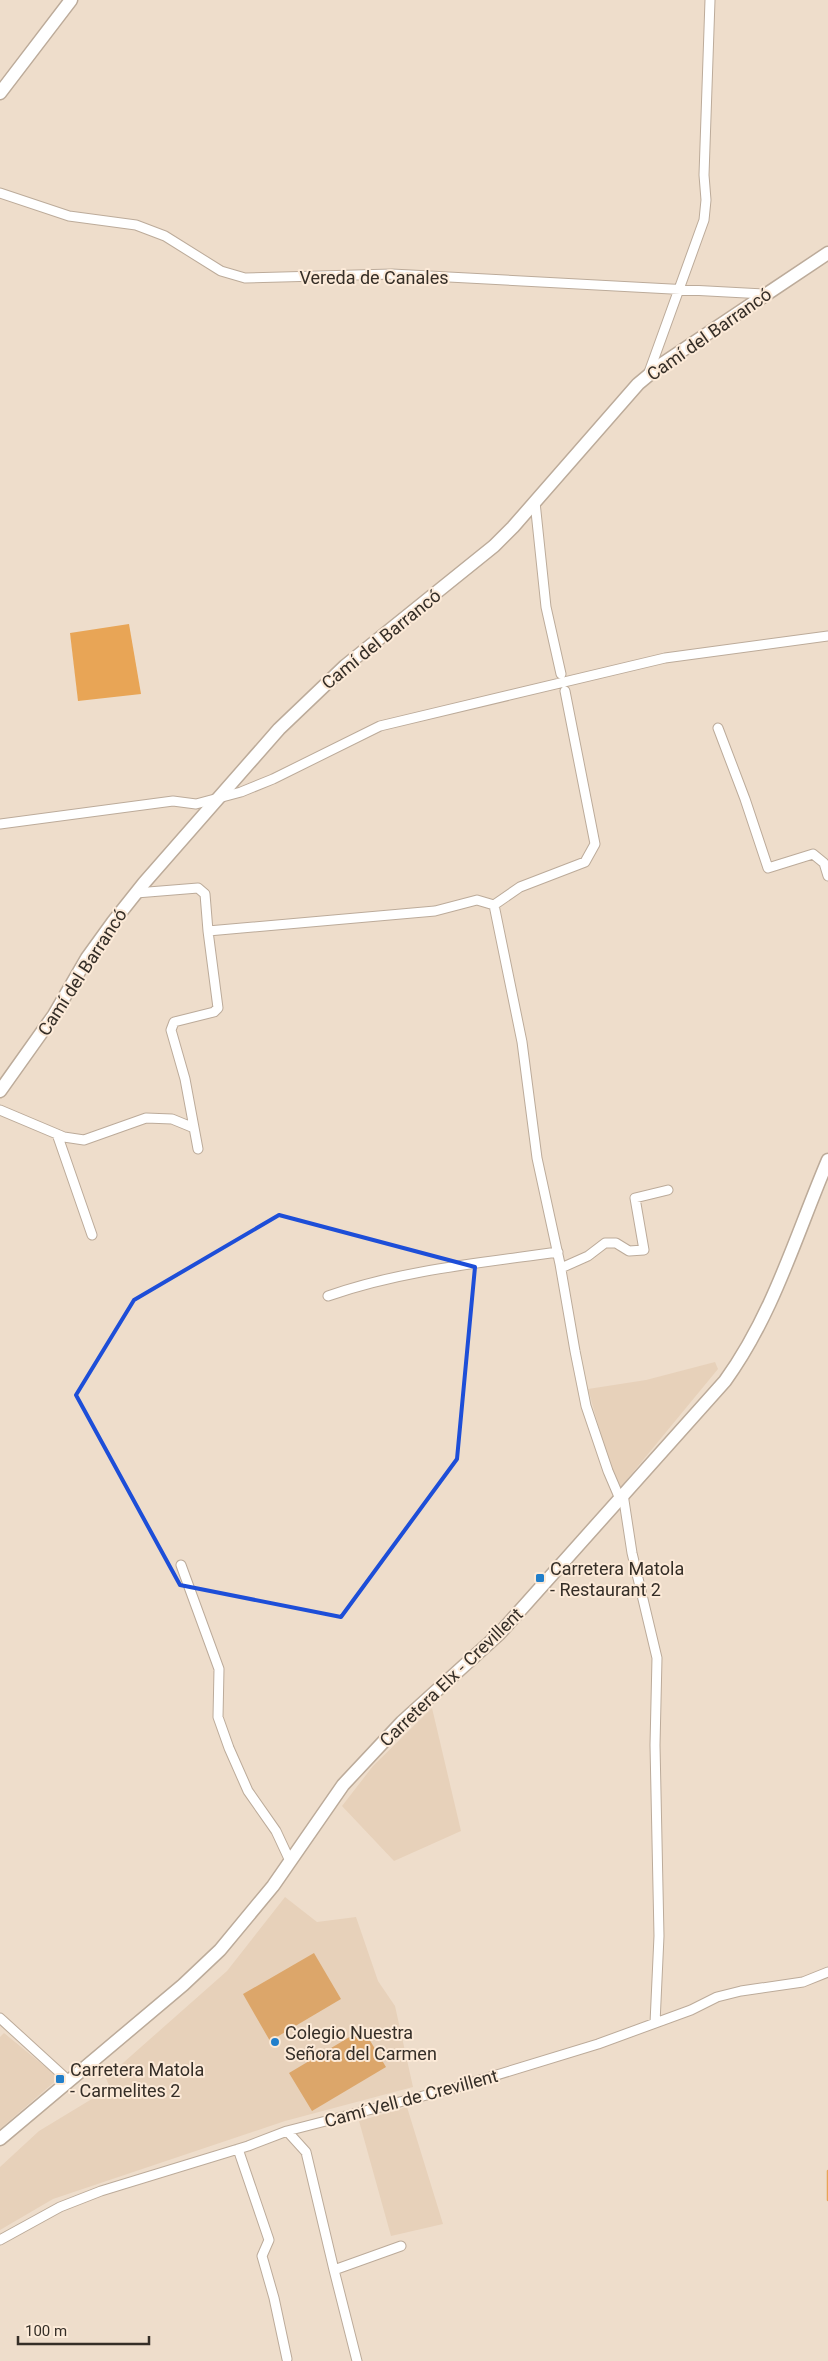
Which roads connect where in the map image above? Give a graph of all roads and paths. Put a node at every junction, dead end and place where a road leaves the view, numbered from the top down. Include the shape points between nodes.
1 (71, 0) edge
2 (710, 0) edge
3 (0, 92) edge
4 (0, 193) edge
5 (828, 252) edge
6 (680, 289) junction
7 (766, 294) junction
8 (647, 377) junction
9 (535, 502) junction
10 (828, 636) edge
11 (561, 674) dead end
12 (565, 691) dead end
13 (718, 728) dead end
14 (220, 798) junction
15 (0, 824) edge
16 (828, 876) edge
17 (136, 893) junction
18 (494, 906) junction
19 (208, 931) junction
20 (0, 1091) edge
21 (0, 1110) edge
22 (194, 1128) junction
23 (57, 1134) junction
24 (198, 1149) dead end
25 (828, 1160) edge
26 (668, 1190) dead end
27 (92, 1234) dead end
28 (558, 1252) junction
29 (561, 1268) junction
30 (328, 1296) dead end
31 (622, 1496) junction
32 (181, 1565) dead end
33 (290, 1861) junction
34 (828, 1972) edge
35 (0, 2018) edge
36 (654, 2023) junction
37 (69, 2081) junction
38 (287, 2131) junction
39 (0, 2139) edge
40 (238, 2149) junction
41 (0, 2240) edge
42 (401, 2246) dead end
43 (334, 2270) junction
44 (287, 2359) dead end
45 (358, 2361) edge

1 - 3 street
2 - 6 street via 704,220
4 - 6 street, Vereda de Canales via 69,216 136,225 165,236 221,271 245,278 392,274
5 - 7 street, Camí del Barrancó
6 - 7 street, Vereda de Canales
6 - 8 street
7 - 8 street, Camí del Barrancó
8 - 9 street, Camí del Barrancó
9 - 11 street via 546,606
9 - 14 street, Camí del Barrancó via 494,546 314,694
10 - 14 street via 665,658 380,726 274,779
12 - 18 street via 595,844 585,862 520,887
13 - 16 street via 768,868 813,854 824,862
14 - 15 street via 196,804 173,801
14 - 17 street, Camí del Barrancó
17 - 19 street via 198,888 205,894
17 - 20 street, Camí del Barrancó via 87,958 54,1015
18 - 19 street via 478,900 435,911
18 - 28 street via 522,1042 537,1158
19 - 22 street via 218,1008 214,1012 174,1022 171,1030
21 - 23 street
22 - 23 street via 172,1119 146,1118 84,1140
22 - 24 street
23 - 27 street
25 - 31 street, Carretera Elx - Crevillent via 764,1319 746,1352 725,1382
26 - 29 street via 635,1198 644,1250 629,1250 616,1243 605,1243 588,1256
28 - 29 street
28 - 30 street via 446,1267 364,1283
29 - 31 street via 586,1406 608,1471
31 - 33 street, Carretera Elx - Crevillent via 499,1634 372,1753 343,1786
31 - 36 street via 657,1658 655,1745 659,1936
32 - 33 street via 219,1669 218,1717 229,1748 248,1791 276,1831
33 - 37 street, Carretera Elx - Crevillent via 220,1950
34 - 36 street, Camí Vell de Crevillent via 803,1982 717,1997
35 - 37 street
36 - 38 street, Camí Vell de Crevillent via 598,2044 454,2088
37 - 39 street, Carretera Elx - Crevillent
38 - 40 street, Camí Vell de Crevillent
38 - 43 street via 306,2152
40 - 41 street, Camí Vell de Crevillent via 101,2190 60,2207
40 - 44 street via 269,2240 262,2256
42 - 43 street
43 - 45 street

